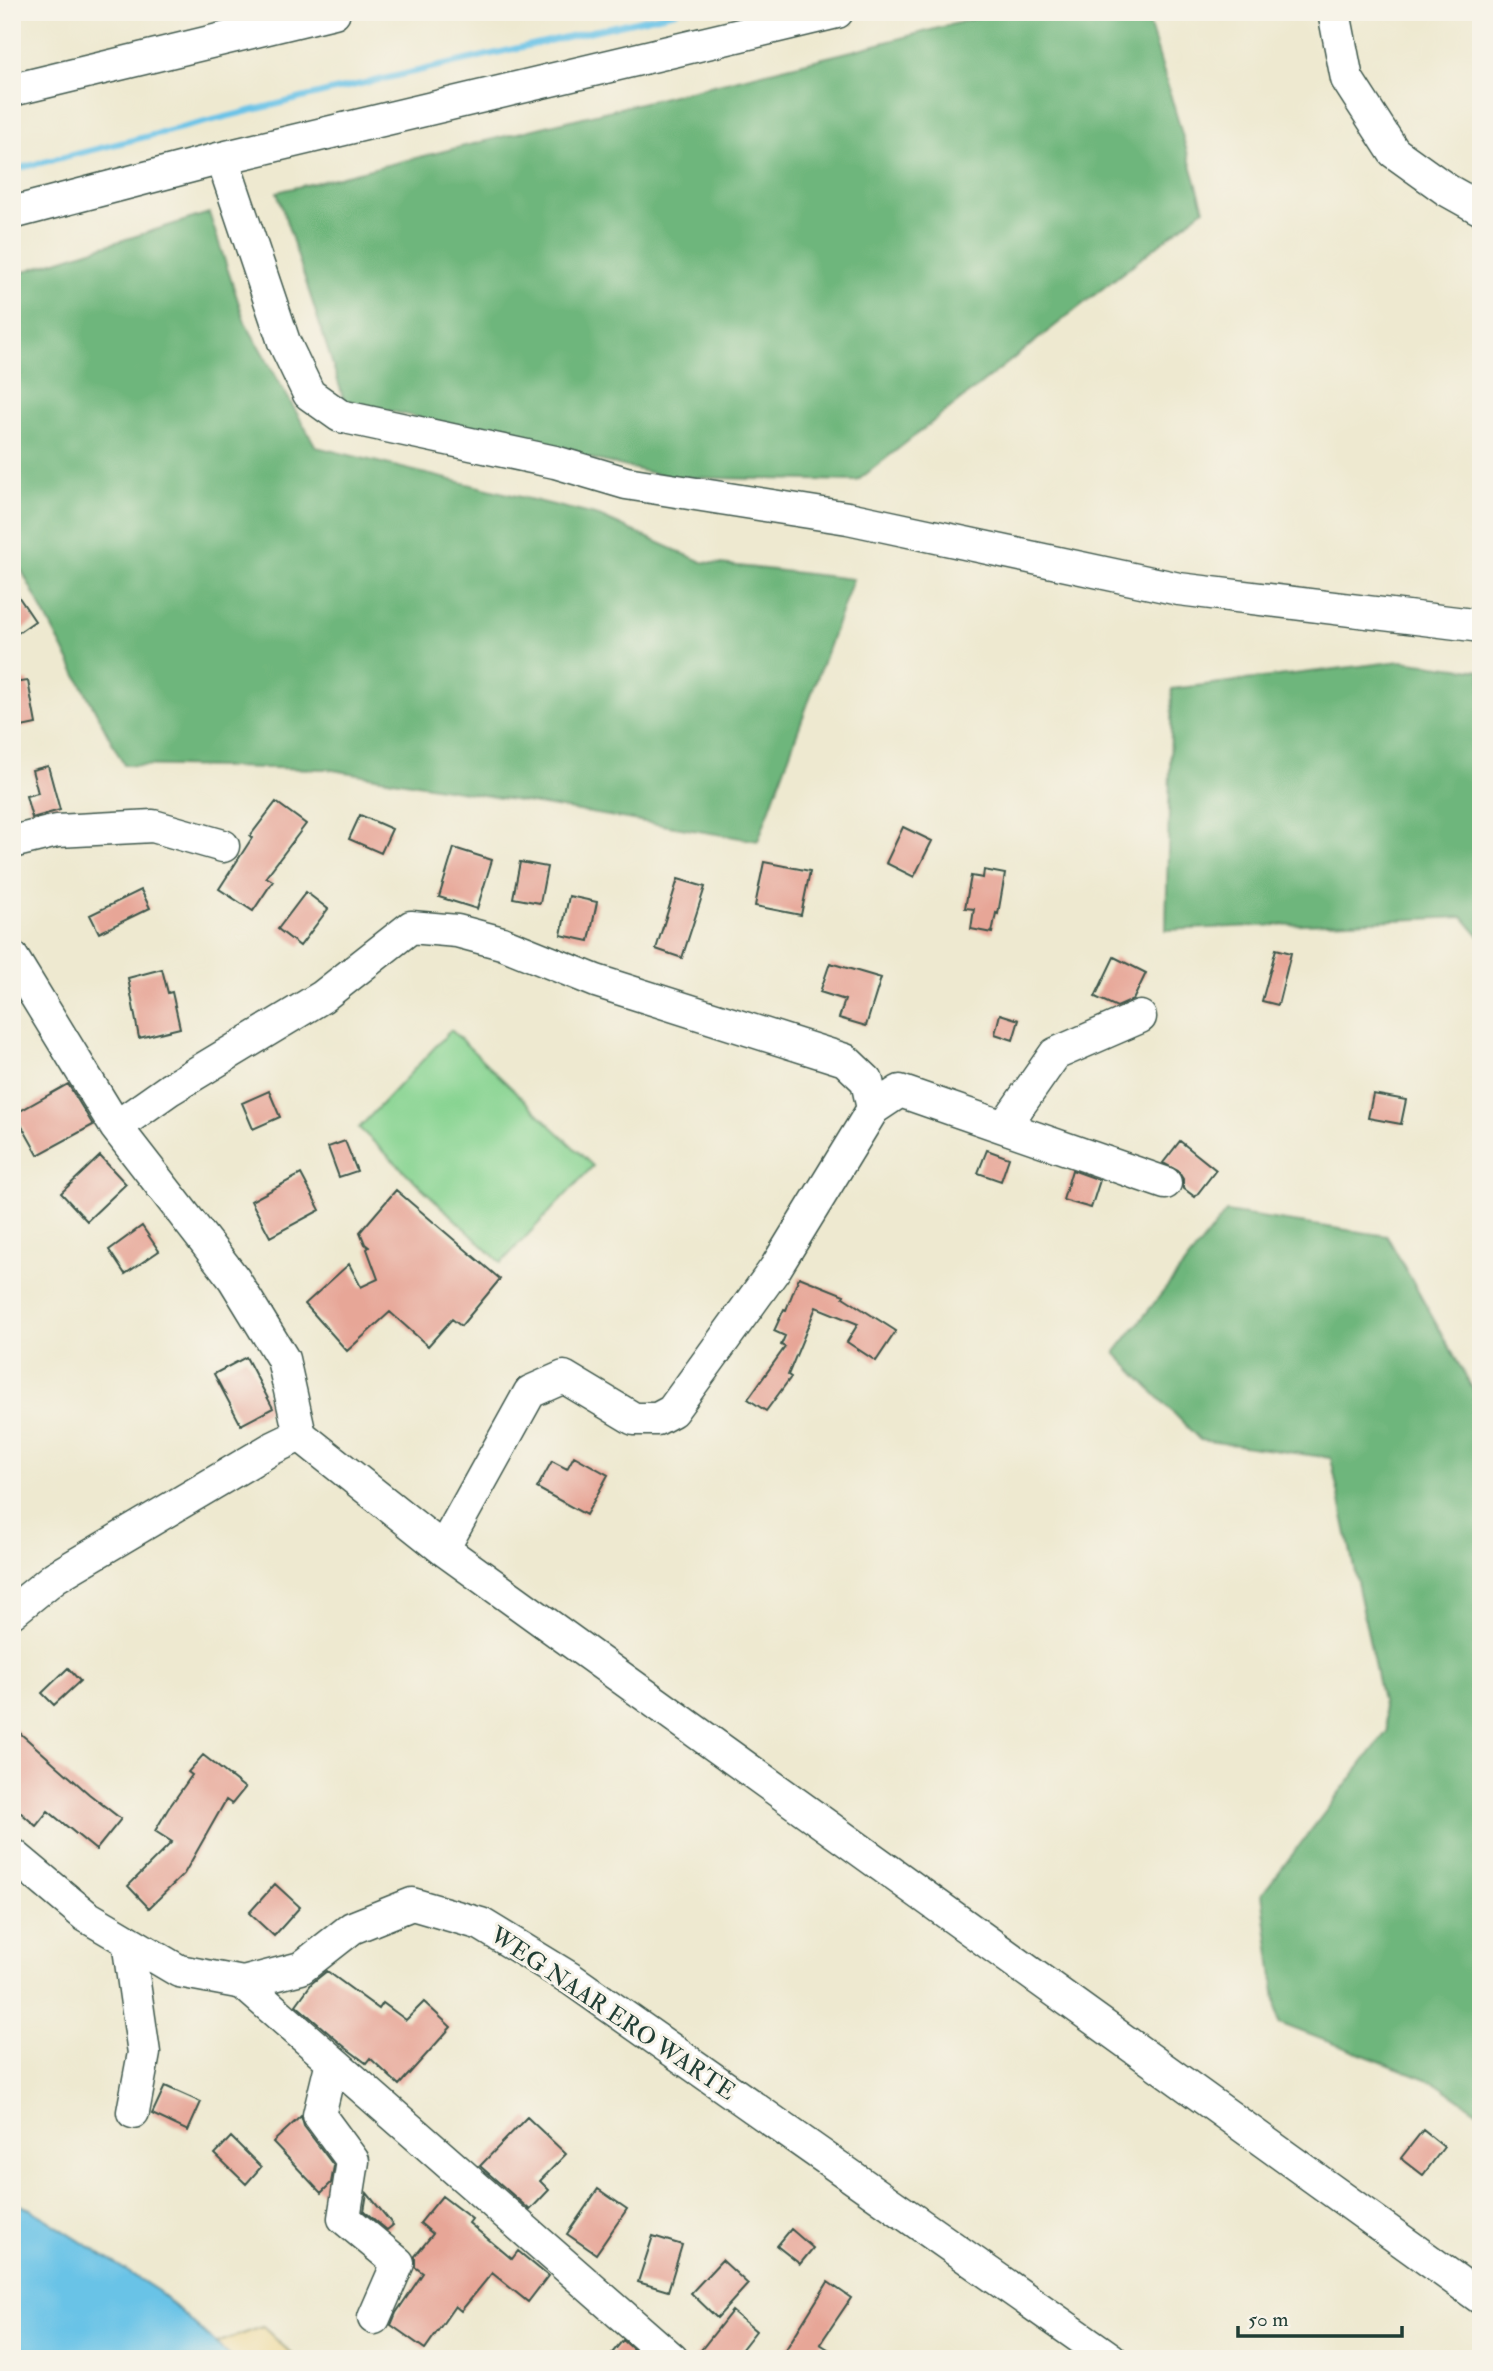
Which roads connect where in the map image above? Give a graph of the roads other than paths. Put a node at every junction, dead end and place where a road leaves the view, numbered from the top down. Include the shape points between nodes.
1 (334, 12) edge
2 (837, 12) edge
3 (1334, 12) edge
4 (12, 90) edge
5 (222, 158) junction
6 (1481, 209) edge
7 (12, 213) edge
8 (1481, 626) edge
9 (12, 842) edge
10 (223, 846) dead end
11 (12, 957) edge
12 (1140, 1017) dead end
13 (873, 1110) junction
14 (116, 1127) junction
15 (1004, 1127) junction
16 (1165, 1183) dead end
17 (300, 1435) junction
18 (443, 1549) junction
19 (12, 1612) edge
20 (12, 1854) edge
21 (128, 1941) junction
22 (243, 1983) junction
23 (332, 2061) junction
24 (133, 2112) dead end
25 (1481, 2298) edge
26 (373, 2318) dead end
27 (672, 2359) edge
28 (1111, 2359) edge

1 - 4 street
2 - 5 street
3 - 6 street via 1347,79 1394,152
5 - 7 street
5 - 8 street via 284,342 309,394 340,416 555,462 626,484 849,517 1179,589
9 - 10 street via 57,831 153,826
11 - 14 street
12 - 15 street via 1055,1054
13 - 14 street via 867,1081 845,1060 596,981 502,943 457,931 411,927 322,997
13 - 15 street via 900,1091
13 - 18 street via 775,1269 672,1411 657,1419 635,1419 564,1377 530,1392
14 - 17 street via 234,1279 283,1359
15 - 16 street
17 - 18 street
17 - 19 street via 55,1577
18 - 25 street
20 - 21 street, WEG NAAR ERO WARTE via 86,1916
21 - 22 street, WEG NAAR ERO WARTE via 179,1971
21 - 24 street via 144,2053
22 - 23 street
22 - 28 street, WEG NAAR ERO WARTE via 301,1968 352,1928 411,1904 481,1924 571,1979
23 - 26 street via 320,2115 353,2161 344,2218 398,2263
23 - 27 street

